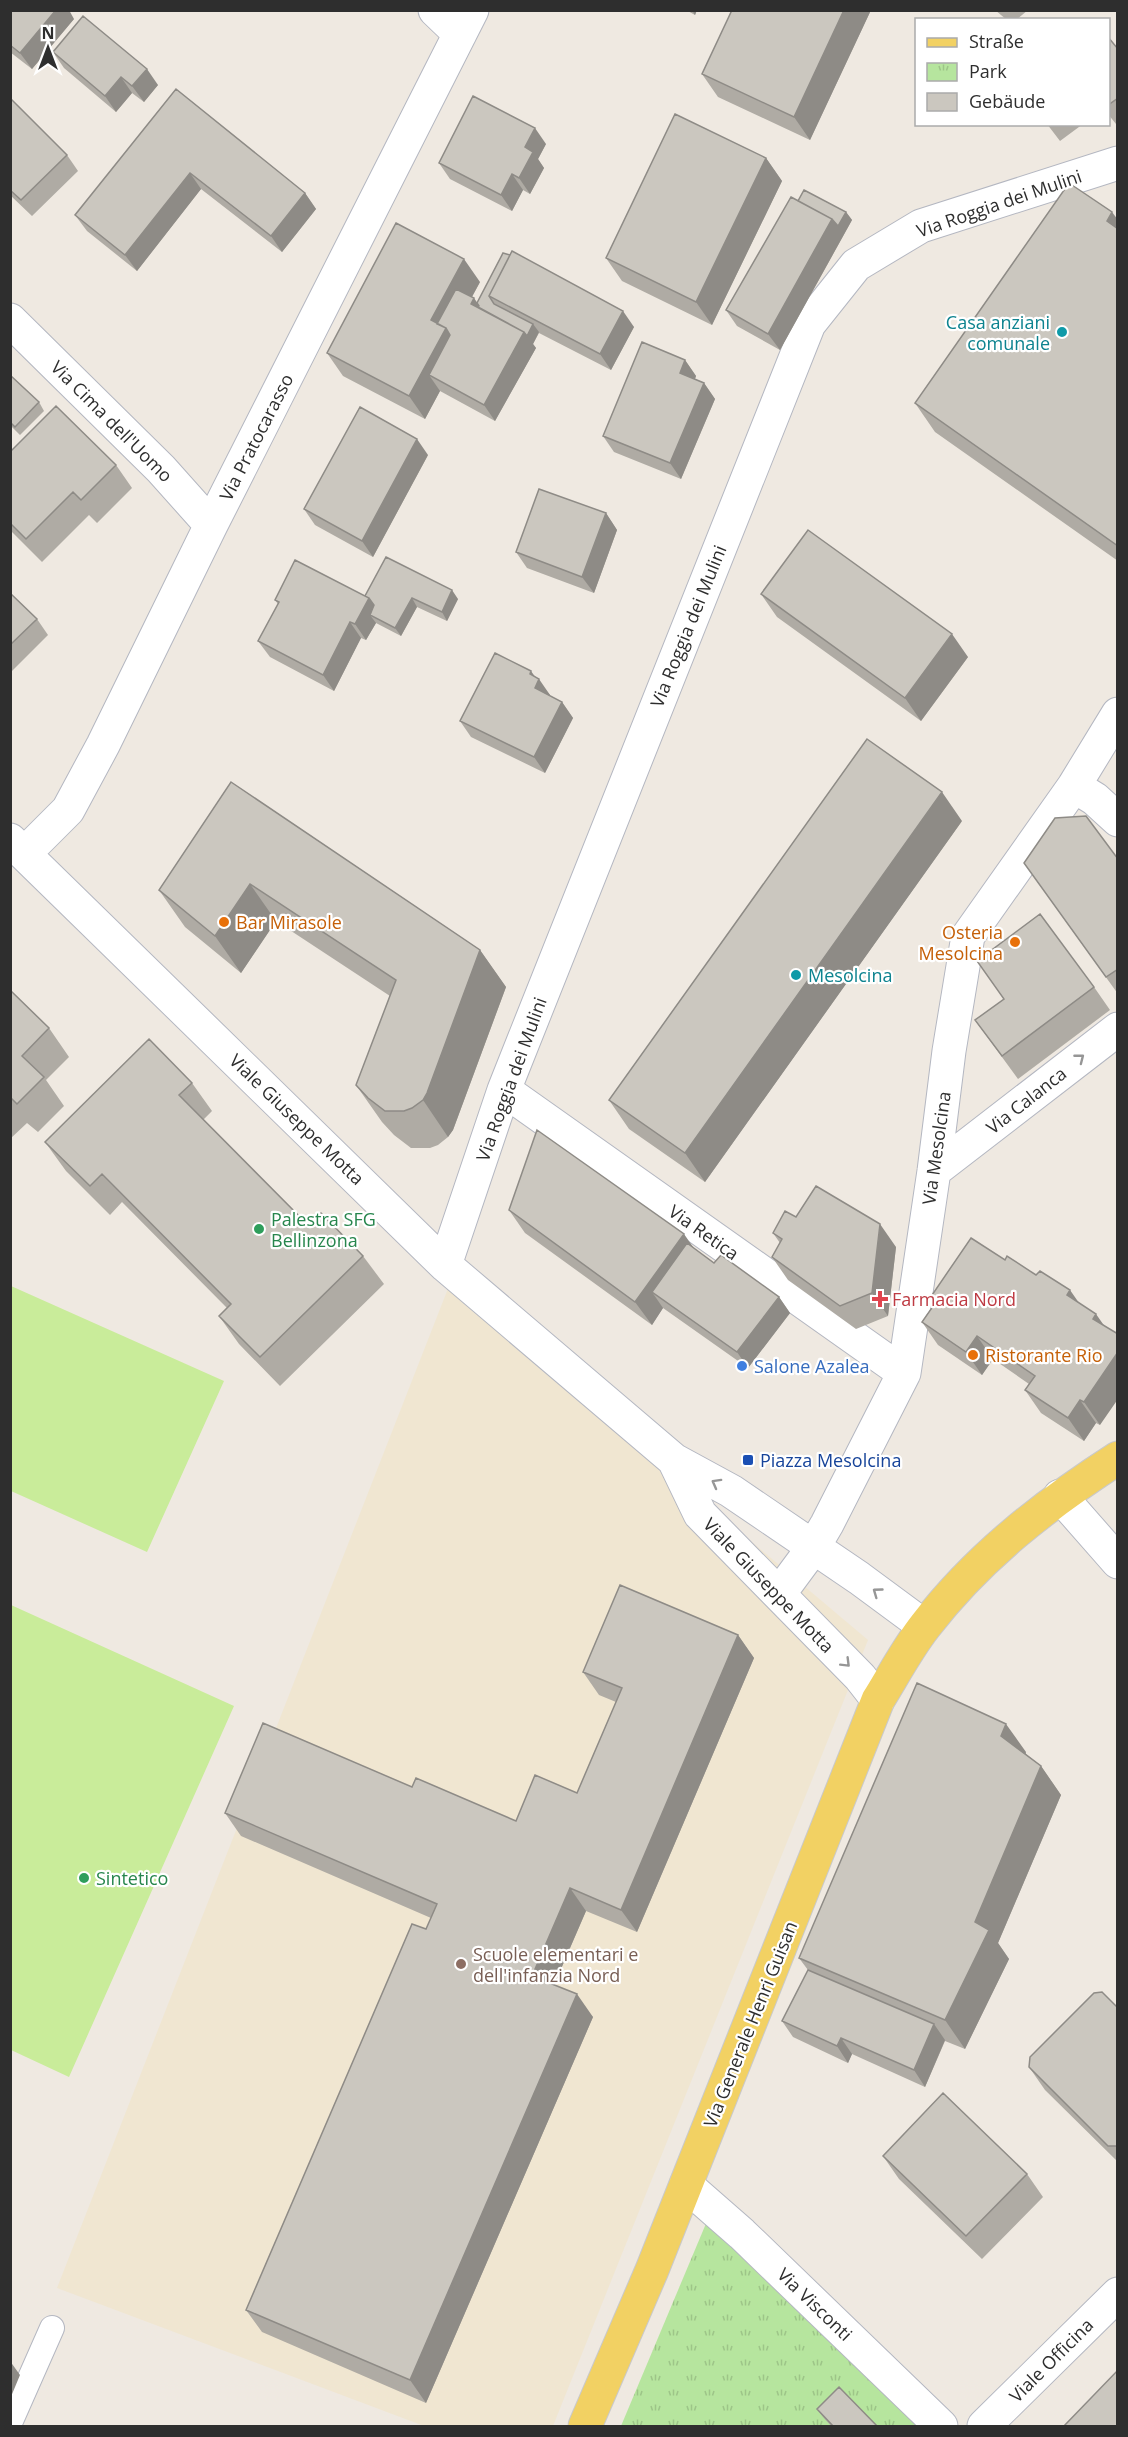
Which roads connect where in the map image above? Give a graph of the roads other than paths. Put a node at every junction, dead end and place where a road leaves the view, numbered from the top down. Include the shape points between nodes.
1 (435, 10) edge
2 (466, 22) edge
3 (1118, 163) edge
4 (10, 320) edge
5 (211, 525) junction
6 (1118, 714) edge
7 (1074, 786) junction
8 (1118, 820) edge
9 (18, 846) edge
10 (1118, 1029) edge
11 (504, 1090) junction
12 (934, 1171) junction
13 (445, 1264) junction
14 (904, 1373) junction
15 (1118, 1458) edge
16 (674, 1460) junction
17 (1060, 1496) junction
18 (813, 1548) junction
19 (1118, 1562) edge
20 (779, 1594) junction
21 (924, 1626) junction
22 (878, 1700) junction
23 (686, 2185) junction
24 (1118, 2294) edge
25 (52, 2328) dead end
26 (10, 2423) edge
27 (585, 2427) edge
28 (941, 2427) edge
29 (984, 2427) edge

1 - 2 street
2 - 5 street, Via Pratocarasso
3 - 11 street, Via Roggia dei Mulini via 921,226 856,265 808,324
4 - 5 street, Via Cima dell'Uomo via 161,469
5 - 9 street, Via Pratocarasso via 68,810
6 - 7 street, Via Mesolcina
7 - 8 street
7 - 12 street, Via Mesolcina via 968,936
9 - 13 street, Viale Giuseppe Motta
12 -> 10 street, Via Calanca
11 - 13 street, Via Roggia dei Mulini
11 - 14 street, Via Retica
12 - 14 street, Via Mesolcina
13 - 16 street, Viale Giuseppe Motta
14 - 18 street, Via Mesolcina
15 - 17 main road, Via Generale Henri Guisan
18 -> 16 street, Viale Giuseppe Motta via 731,1491
16 - 20 street, Viale Giuseppe Motta via 700,1514
17 - 19 street
17 - 21 main road, Via Generale Henri Guisan via 1001,1544
18 - 20 street, Via Mesolcina
21 -> 18 street, Viale Giuseppe Motta
20 -> 22 street, Viale Giuseppe Motta
21 - 22 main road, Via Generale Henri Guisan
22 - 23 main road, Via Generale Henri Guisan
23 - 27 main road, Via Generale Henri Guisan
23 - 28 street, Via Visconti via 742,2234
24 - 29 street, Viale Officina
25 - 26 lane

